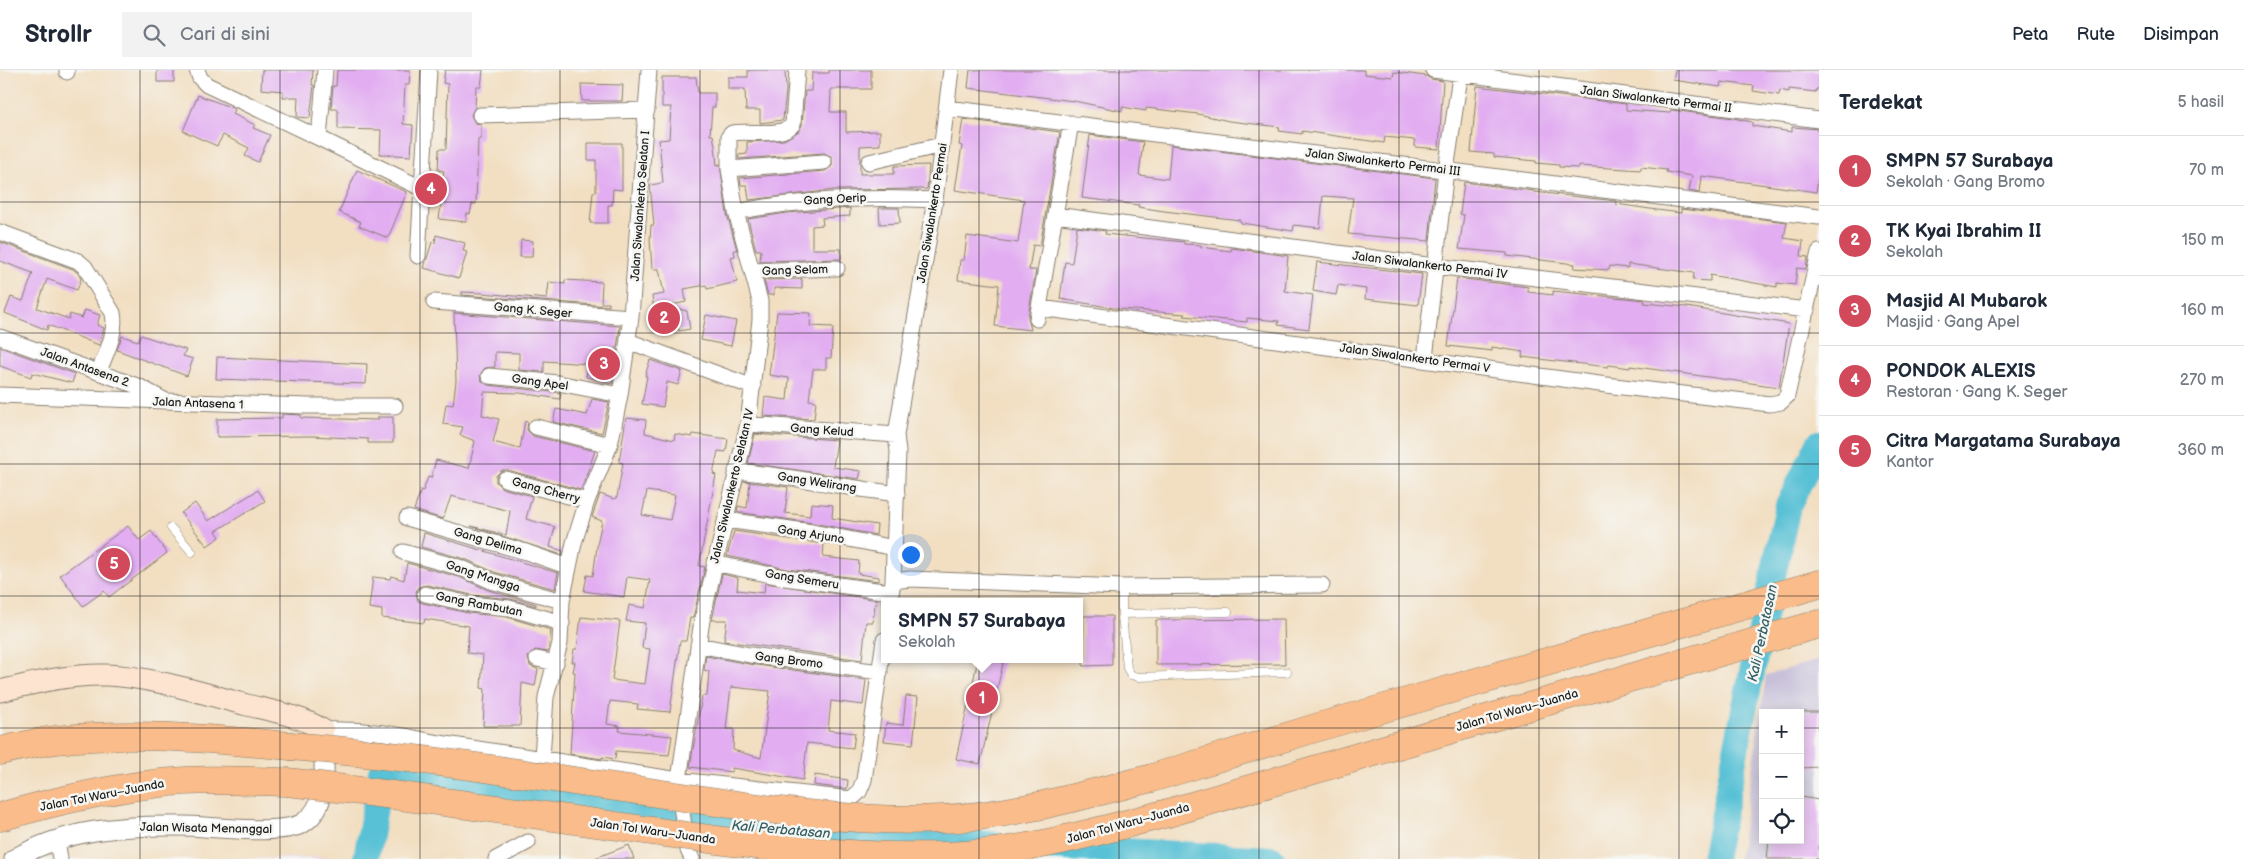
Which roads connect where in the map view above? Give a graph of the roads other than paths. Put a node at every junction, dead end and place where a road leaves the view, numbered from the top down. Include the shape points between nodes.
1 (196, 70) edge
2 (325, 70) edge
3 (429, 70) edge
4 (649, 70) edge
5 (797, 70) edge
6 (952, 70) edge
7 (1433, 70) edge
8 (1461, 72) edge
9 (947, 108) junction
10 (647, 110) junction
11 (480, 115) dead end
12 (1819, 120) edge
13 (1071, 123) junction
14 (319, 138) junction
15 (942, 145) junction
16 (824, 162) dead end
17 (869, 162) dead end
18 (729, 169) junction
19 (1446, 170) junction
20 (421, 188) junction
21 (935, 200) junction
22 (736, 212) junction
23 (1055, 216) junction
24 (1819, 217) edge
25 (0, 232) edge
26 (1819, 252) edge
27 (418, 256) dead end
28 (1434, 266) junction
29 (837, 268) dead end
30 (752, 271) junction
31 (434, 302) dead end
32 (1807, 310) junction
33 (631, 317) junction
34 (0, 337) edge
35 (628, 341) junction
36 (1425, 359) junction
37 (99, 371) junction
38 (489, 376) dead end
39 (753, 387) junction
40 (0, 395) edge
41 (620, 395) junction
42 (168, 402) junction
43 (395, 406) dead end
44 (748, 424) junction
45 (536, 427) dead end
46 (896, 435) junction
47 (610, 445) junction
48 (736, 471) junction
49 (505, 479) dead end
50 (897, 494) junction
51 (587, 501) junction
52 (407, 518) dead end
53 (726, 520) junction
54 (171, 528) dead end
55 (895, 548) junction
56 (192, 552) dead end
57 (403, 552) dead end
58 (714, 563) junction
59 (569, 567) junction
60 (1322, 585) dead end
61 (1122, 587) junction
62 (1809, 587) edge
63 (891, 592) edge
64 (425, 594) dead end
65 (562, 600) junction
66 (1228, 612) dead end
67 (1122, 614) junction
68 (562, 623) junction
69 (1819, 624) edge
70 (698, 645) junction
71 (537, 659) dead end
72 (556, 663) junction
73 (881, 663) edge
74 (880, 672) junction
75 (1287, 672) dead end
76 (0, 690) edge
77 (323, 730) junction
78 (0, 751) edge
79 (542, 758) junction
80 (678, 784) junction
81 (115, 790) junction
82 (0, 817) edge
83 (0, 834) edge
84 (57, 839) junction
85 (528, 842) dead end
86 (690, 855) edge
87 (14, 859) edge
88 (60, 859) edge
89 (496, 859) edge

1 - 14 street via 207,84
2 - 14 street
3 - 20 street
4 - 10 street, Jalan Siwalankerto Selatan I
5 - 18 street, Jalan Siwalankerto Selatan IV via 793,124 789,130 732,133 729,136
6 - 9 street, Jalan Siwalankerto Permai
7 - 8 street, Jalan Siwalankerto Permai II
8 - 12 street, Jalan Siwalankerto Permai II
8 - 19 street
9 - 13 street, Jalan Siwalankerto Permai III
9 - 15 street, Jalan Siwalankerto Permai
10 - 11 street
10 - 33 street, Jalan Siwalankerto Selatan I
13 - 19 street, Jalan Siwalankerto Permai III
13 - 23 street
14 - 20 street
15 - 17 street
15 - 21 street, Jalan Siwalankerto Permai
16 - 18 street
18 - 22 street, Jalan Siwalankerto Selatan IV
19 - 24 street, Jalan Siwalankerto Permai III
19 - 28 street
20 - 27 street
21 - 22 street, Gang Oerip via 882,197 813,200
21 - 46 street, Jalan Siwalankerto Permai
22 - 30 street, Jalan Siwalankerto Selatan IV
23 - 28 street, Jalan Siwalankerto Permai IV
23 - 36 street, Jalan Siwalankerto Permai V via 1038,314
25 - 37 street via 70,256 85,267 114,319 113,332
26 - 32 street
28 - 32 street, Jalan Siwalankerto Permai IV
28 - 36 street
29 - 30 street, Gang Selam
30 - 39 street, Jalan Siwalankerto Selatan IV via 760,301
31 - 33 street, Gang K. Seger
32 - 36 street, Jalan Siwalankerto Permai V via 1787,396 1770,404
33 - 35 street, Jalan Siwalankerto Selatan I
34 - 37 street, Jalan Antasena 2
35 - 39 street
35 - 41 street, Jalan Siwalankerto Selatan I
37 - 42 street, Jalan Antasena 2 via 140,386
38 - 41 street, Gang Apel via 558,383
39 - 44 street, Jalan Siwalankerto Selatan IV
40 - 42 street, Jalan Antasena 1
41 - 47 street, Jalan Siwalankerto Selatan I
42 - 43 street, Jalan Antasena 1
44 - 46 street, Gang Kelud
44 - 48 street, Jalan Siwalankerto Selatan IV
45 - 47 street
46 - 50 street, Jalan Siwalankerto Permai
47 - 51 street, Jalan Siwalankerto Selatan I
48 - 50 street, Gang Welirang via 782,475
48 - 53 street, Jalan Siwalankerto Selatan IV
49 - 51 street, Gang Cherry
50 - 55 street, Jalan Siwalankerto Permai
51 - 59 street, Jalan Siwalankerto Selatan I
52 - 59 street, Gang Delima
53 - 55 street, Gang Arjuno
53 - 58 street, Jalan Siwalankerto Selatan IV
54 - 56 lane
55 - 63 street, Jalan Siwalankerto Permai
57 - 65 street, Gang Mangga via 462,568 490,581
58 - 63 street, Gang Semeru via 785,578
58 - 70 street, Jalan Siwalankerto Selatan IV
59 - 65 street, Jalan Siwalankerto Selatan I
60 - 61 street, Gang Semeru
61 - 63 street, Gang Semeru via 910,579
61 - 67 lane
62 - 78 highway, bridge via 1152,778 978,816 854,819 450,762 177,737 112,736 55,740
64 - 68 street, Gang Rambutan via 509,608
65 - 68 street, Jalan Siwalankerto Selatan I
66 - 67 lane
67 - 75 lane via 1127,668 1138,677
68 - 72 street, Jalan Siwalankerto Selatan I
69 - 81 highway, Jalan Tol Waru–Juanda, bridge via 1168,813 1064,840 997,852 946,856 854,855 777,848 287,782 178,782
70 - 74 street, Gang Bromo
70 - 80 street, Jalan Siwalankerto Selatan IV
71 - 72 street
72 - 79 street, Jalan Siwalankerto Selatan I via 546,697
73 - 74 street
74 - 80 street via 864,780 859,792 851,799
76 - 77 main road via 57,678 126,676 273,712
77 - 79 street via 400,734
77 - 84 street, Jalan Wisata Menanggal via 321,799 302,824 269,829 127,827 83,832
79 - 80 street
80 - 86 street, Jalan Siwalankerto Selatan IV, bridge
81 - 82 highway, Jalan Tol Waru–Juanda
81 - 83 highway
84 - 87 street, Jalan Wisata Menanggal
84 - 88 street
85 - 89 street

